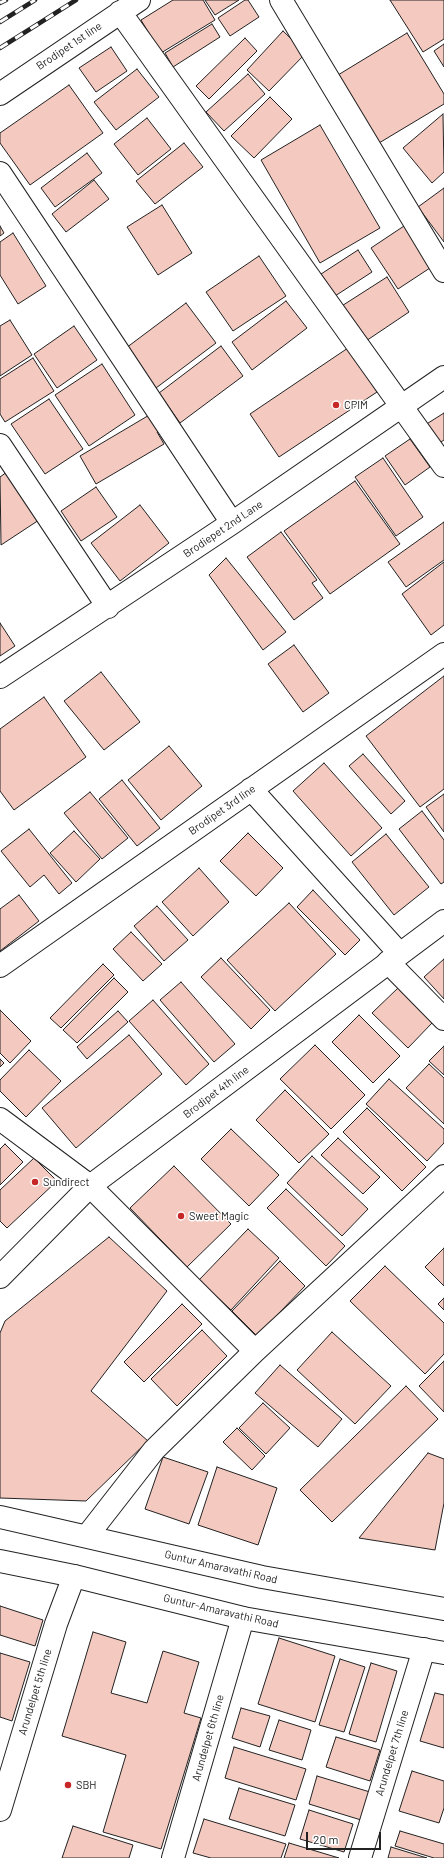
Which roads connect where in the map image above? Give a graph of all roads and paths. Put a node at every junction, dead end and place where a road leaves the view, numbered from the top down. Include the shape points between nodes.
1 (139, 0) edge
2 (282, 0) edge
3 (120, 12) junction
4 (0, 94) edge
5 (0, 173) edge
6 (444, 271) edge
7 (444, 377) edge
8 (401, 406) junction
9 (0, 445) edge
10 (444, 466) edge
11 (232, 523) junction
12 (108, 607) junction
13 (444, 654) edge
14 (0, 677) edge
15 (252, 789) junction
16 (444, 921) edge
17 (393, 957) junction
18 (0, 966) edge
19 (444, 1019) edge
20 (0, 1119) edge
21 (444, 1176) edge
22 (90, 1186) junction
23 (0, 1277) edge
24 (255, 1351) junction
25 (0, 1517) edge
26 (86, 1536) junction
27 (0, 1561) edge
28 (74, 1576) junction
29 (444, 1609) edge
30 (243, 1618) junction
31 (434, 1651) edge
32 (0, 1810) edge
33 (173, 1858) edge
34 (360, 1858) edge

1 - 3 street, Brodipet 1st line
2 - 6 street
3 - 4 street, Brodipet 1st line
3 - 8 street
5 - 11 street
7 - 8 street, Brodiepet 2nd Lane
8 - 10 street
8 - 11 street, Brodiepet 2nd Lane
9 - 12 street
11 - 12 street, Brodiepet 2nd Lane
12 - 14 street, Brodiepet 2nd Lane
13 - 15 street, Brodipet 3rd line
15 - 17 street
15 - 18 street, Brodipet 3rd line
16 - 17 street, Brodipet 4th line
17 - 19 street
17 - 22 street, Brodipet 4th line
20 - 22 street
21 - 24 street
22 - 23 street, Brodipet 4th line
22 - 24 street
24 - 26 street via 154,1450
25 - 26 street, Guntur Amaravathi Road
26 - 29 street, Guntur Amaravathi Road via 262,1577
27 - 28 street, Guntur-Amaravathi Road
28 - 30 street, Guntur-Amaravathi Road
28 - 32 street, Arundelpet 5th line via 56,1624
30 - 31 street, Guntur-Amaravathi Road
30 - 33 street, Arundelpet 6th line
31 - 34 street, Arundelpet 7th line

